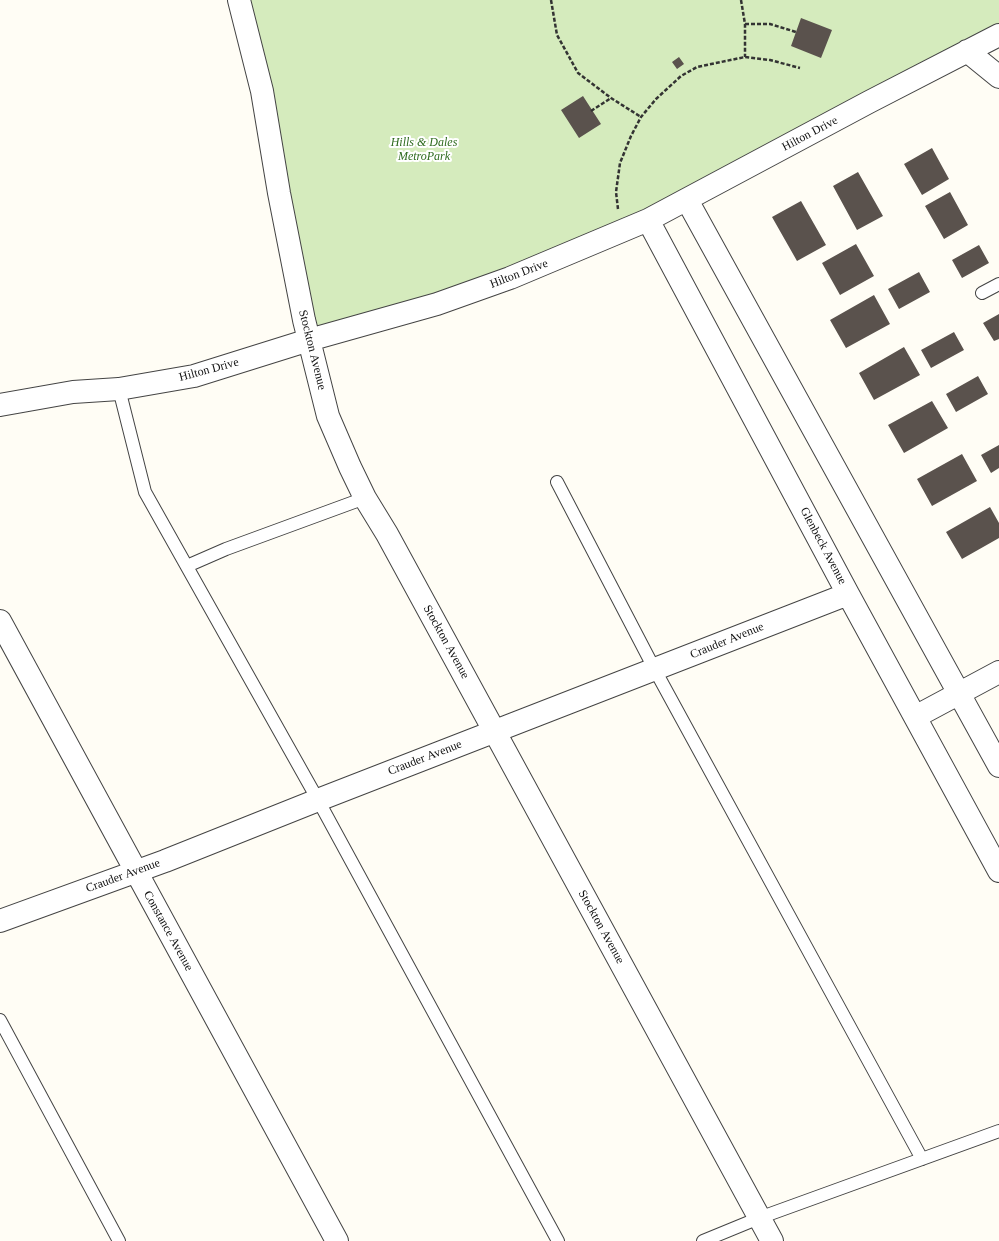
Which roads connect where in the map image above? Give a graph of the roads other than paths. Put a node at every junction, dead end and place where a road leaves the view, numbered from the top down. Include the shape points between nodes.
1 (239, 0) edge
2 (999, 35) edge
3 (967, 51) junction
4 (999, 77) edge
5 (687, 200) junction
6 (648, 220) junction
7 (999, 284) edge
8 (982, 293) dead end
9 (309, 340) junction
10 (119, 389) junction
11 (0, 405) edge
12 (558, 482) dead end
13 (365, 498) junction
14 (187, 566) junction
15 (848, 594) junction
16 (0, 622) edge
17 (655, 670) junction
18 (999, 672) edge
19 (959, 694) junction
20 (915, 718) junction
21 (494, 731) junction
22 (999, 766) edge
23 (318, 800) junction
24 (135, 871) junction
25 (999, 871) edge
26 (0, 921) edge
27 (0, 1020) edge
28 (999, 1131) edge
29 (922, 1159) junction
30 (759, 1218) junction
31 (119, 1241) edge
32 (337, 1241) edge
33 (558, 1241) edge
34 (703, 1241) edge
35 (772, 1241) edge

1 - 9 street, Stockton Avenue via 262,91 279,193
2 - 3 street, Hilton Drive
3 - 4 street
3 - 5 street, Hilton Drive
5 - 6 street, Hilton Drive
5 - 19 street
6 - 9 street, Hilton Drive via 510,278 437,304
6 - 15 street, Glenbeck Avenue
7 - 8 lane
9 - 10 street, Hilton Drive via 194,376
9 - 13 street, Stockton Avenue via 328,416
10 - 11 street, Hilton Drive via 73,392
10 - 14 lane via 145,492
12 - 17 lane
13 - 14 lane
13 - 21 street, Stockton Avenue
14 - 23 lane
15 - 17 street, Crauder Avenue
15 - 20 street, Glenbeck Avenue
16 - 24 street, Constance Avenue
17 - 21 street, Crauder Avenue
17 - 29 lane
18 - 19 street
19 - 20 street
19 - 22 street
20 - 25 street, Glenbeck Avenue
21 - 23 street, Crauder Avenue
21 - 30 street, Stockton Avenue
23 - 24 street, Crauder Avenue
23 - 33 lane
24 - 26 street, Crauder Avenue
24 - 32 street, Constance Avenue
27 - 31 lane
28 - 29 lane
29 - 30 lane
30 - 34 lane
30 - 35 street, Stockton Avenue

